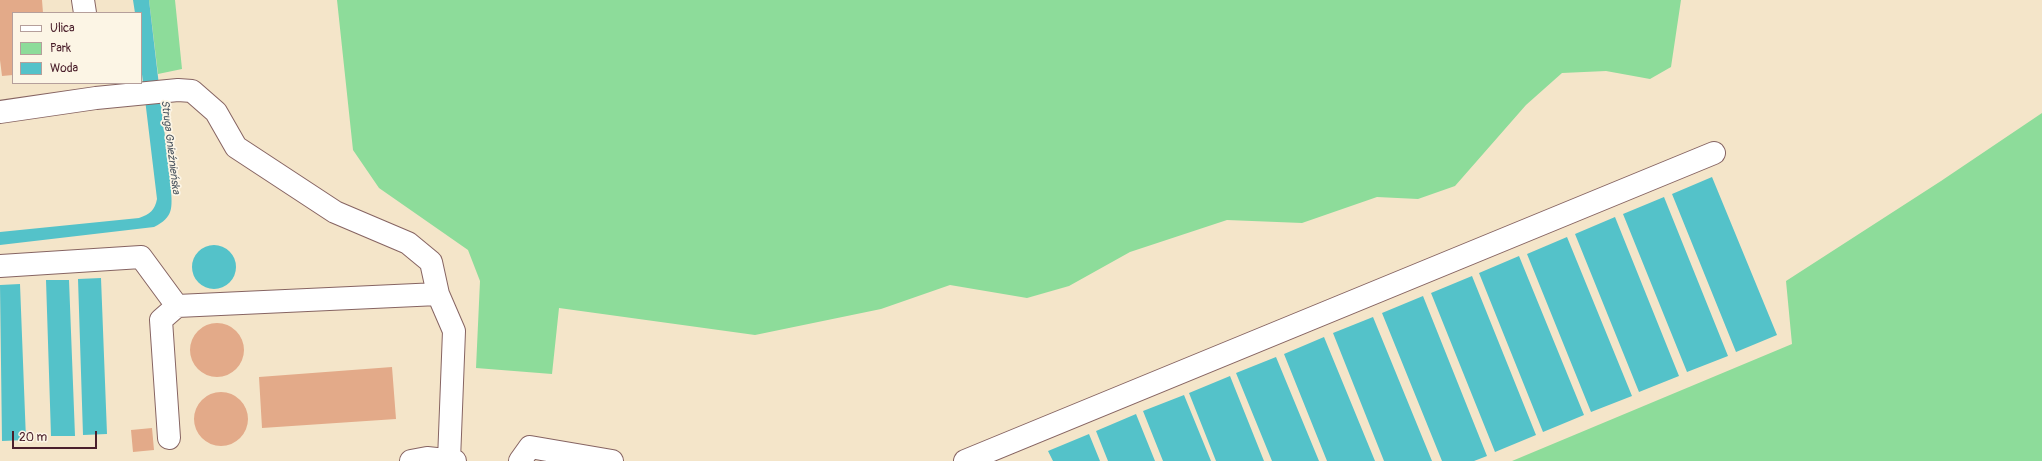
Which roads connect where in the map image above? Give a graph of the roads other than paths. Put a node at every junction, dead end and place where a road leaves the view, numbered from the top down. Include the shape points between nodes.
1 (83, 0) edge
2 (85, 12) edge
3 (95, 91) edge
4 (0, 112) edge
5 (1714, 153) dead end
6 (0, 266) edge
7 (438, 294) junction
8 (177, 306) junction
9 (169, 438) dead end
10 (411, 461) edge
11 (452, 461) edge
12 (520, 461) edge
13 (612, 461) edge
14 (965, 461) edge

1 - 2 lane
3 - 4 lane
3 - 7 lane via 118,97 178,90 192,91 216,112 236,147 335,212 408,243 431,262
5 - 14 lane
6 - 8 lane via 141,256
7 - 8 lane
7 - 11 lane via 454,331
8 - 9 lane via 161,320
10 - 11 lane via 427,458
12 - 13 lane via 530,447

